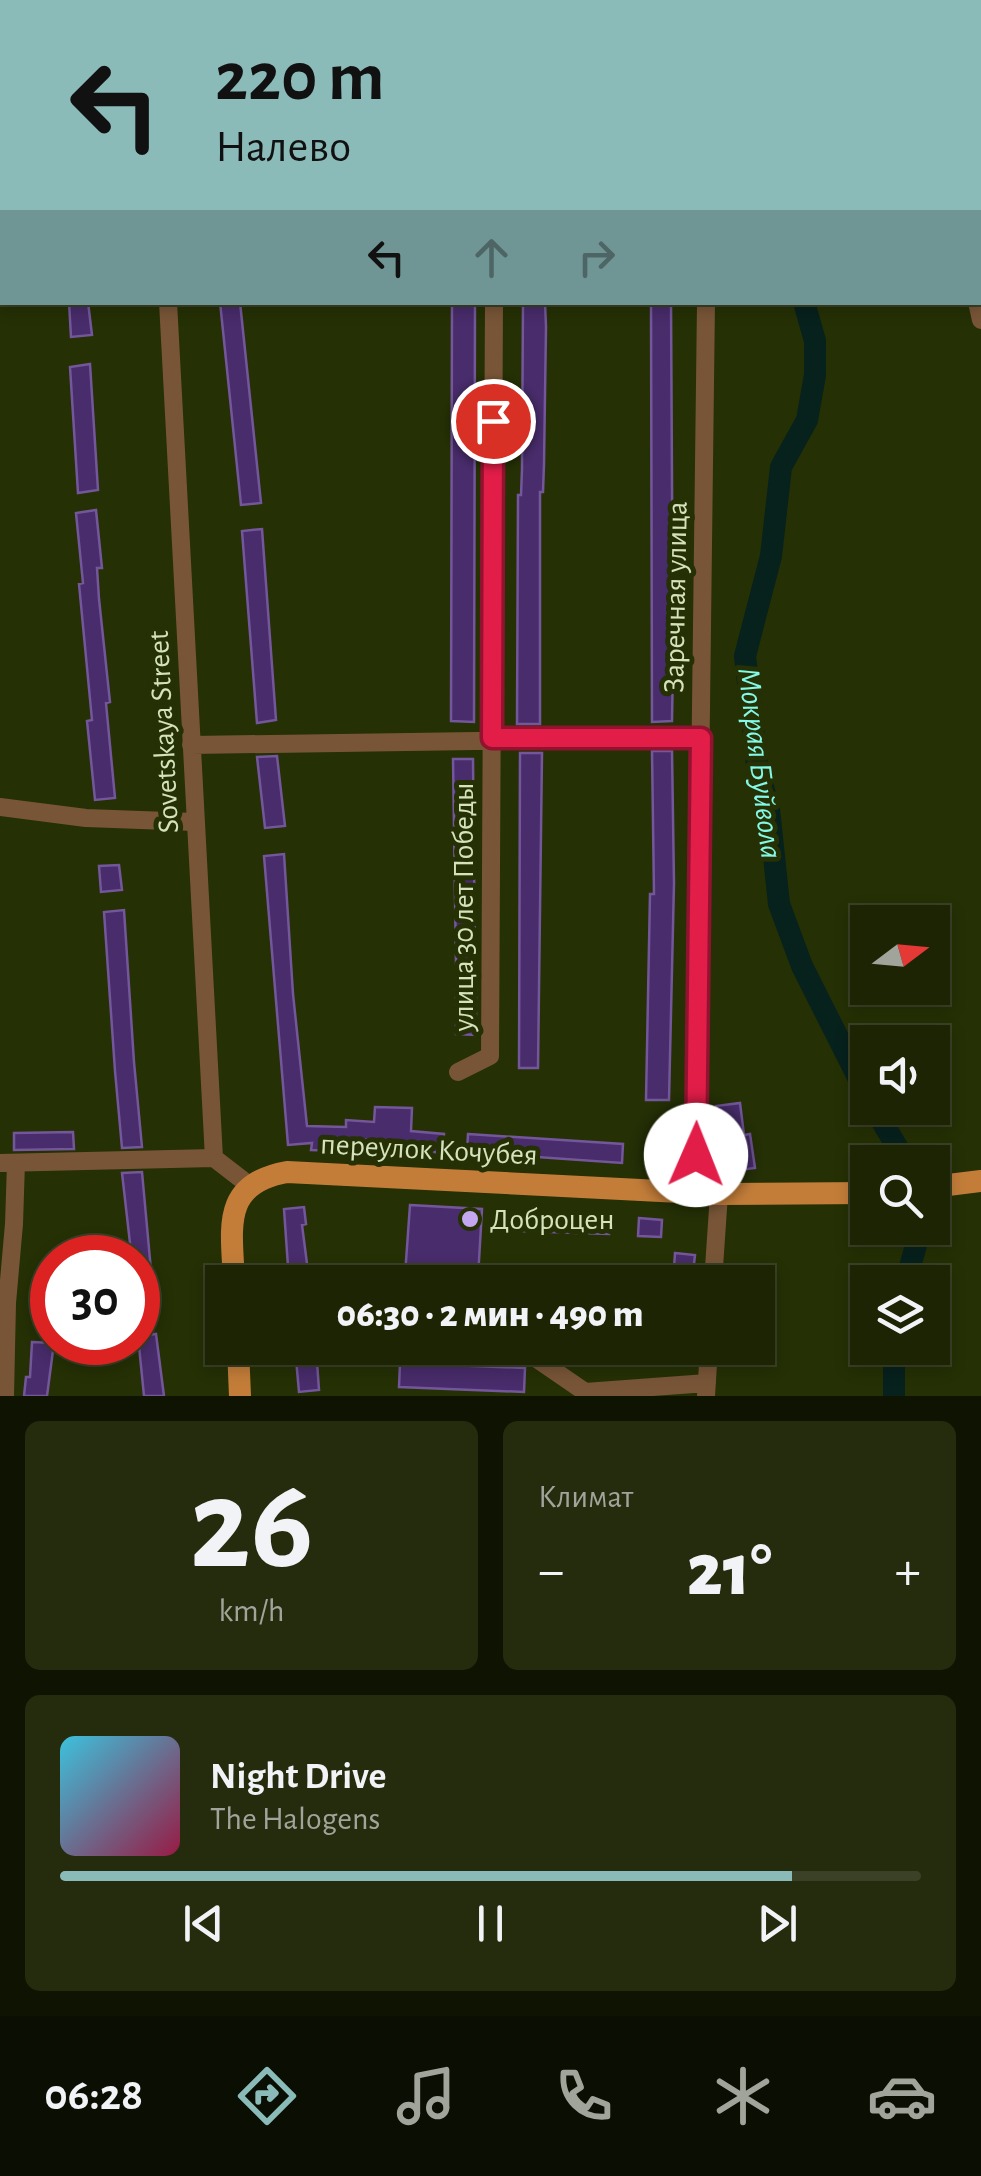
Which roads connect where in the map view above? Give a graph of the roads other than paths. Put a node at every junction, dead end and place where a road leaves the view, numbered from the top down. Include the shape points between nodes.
1 (168, 305) edge
2 (494, 305) edge
3 (706, 305) edge
4 (492, 738) junction
5 (701, 738) junction
6 (191, 745) junction
7 (0, 807) edge
8 (195, 822) junction
9 (458, 1072) dead end
10 (214, 1158) junction
11 (8, 1163) edge
12 (981, 1181) edge
13 (248, 1185) junction
14 (950, 1185) edge
15 (850, 1193) edge
16 (707, 1194) junction
17 (233, 1265) edge
18 (712, 1265) edge
19 (4, 1354) edge
20 (239, 1365) edge
21 (544, 1365) edge
22 (708, 1365) edge
23 (707, 1390) edge
24 (582, 1394) edge
25 (5, 1396) edge
26 (240, 1396) edge

1 - 6 street, Sovetskaya Street
2 - 4 street, улица 30 лет Победы
3 - 5 street, Заречная улица
4 - 5 street
4 - 6 street
4 - 9 street, улица 30 лет Победы via 490,1056
5 - 16 street, Заречная улица
6 - 8 street, Sovetskaya Street
7 - 8 street
8 - 10 street, Sovetskaya Street
10 - 11 street
10 - 13 street
11 - 19 street via 14,1224
12 - 14 main road
13 - 16 main road, переулок Кочубея via 287,1172
13 - 17 main road via 231,1224
15 - 16 main road, переулок Кочубея
16 - 18 street, Заречная улица
19 - 25 street
20 - 26 main road
21 - 24 street
22 - 23 street
23 - 24 street

